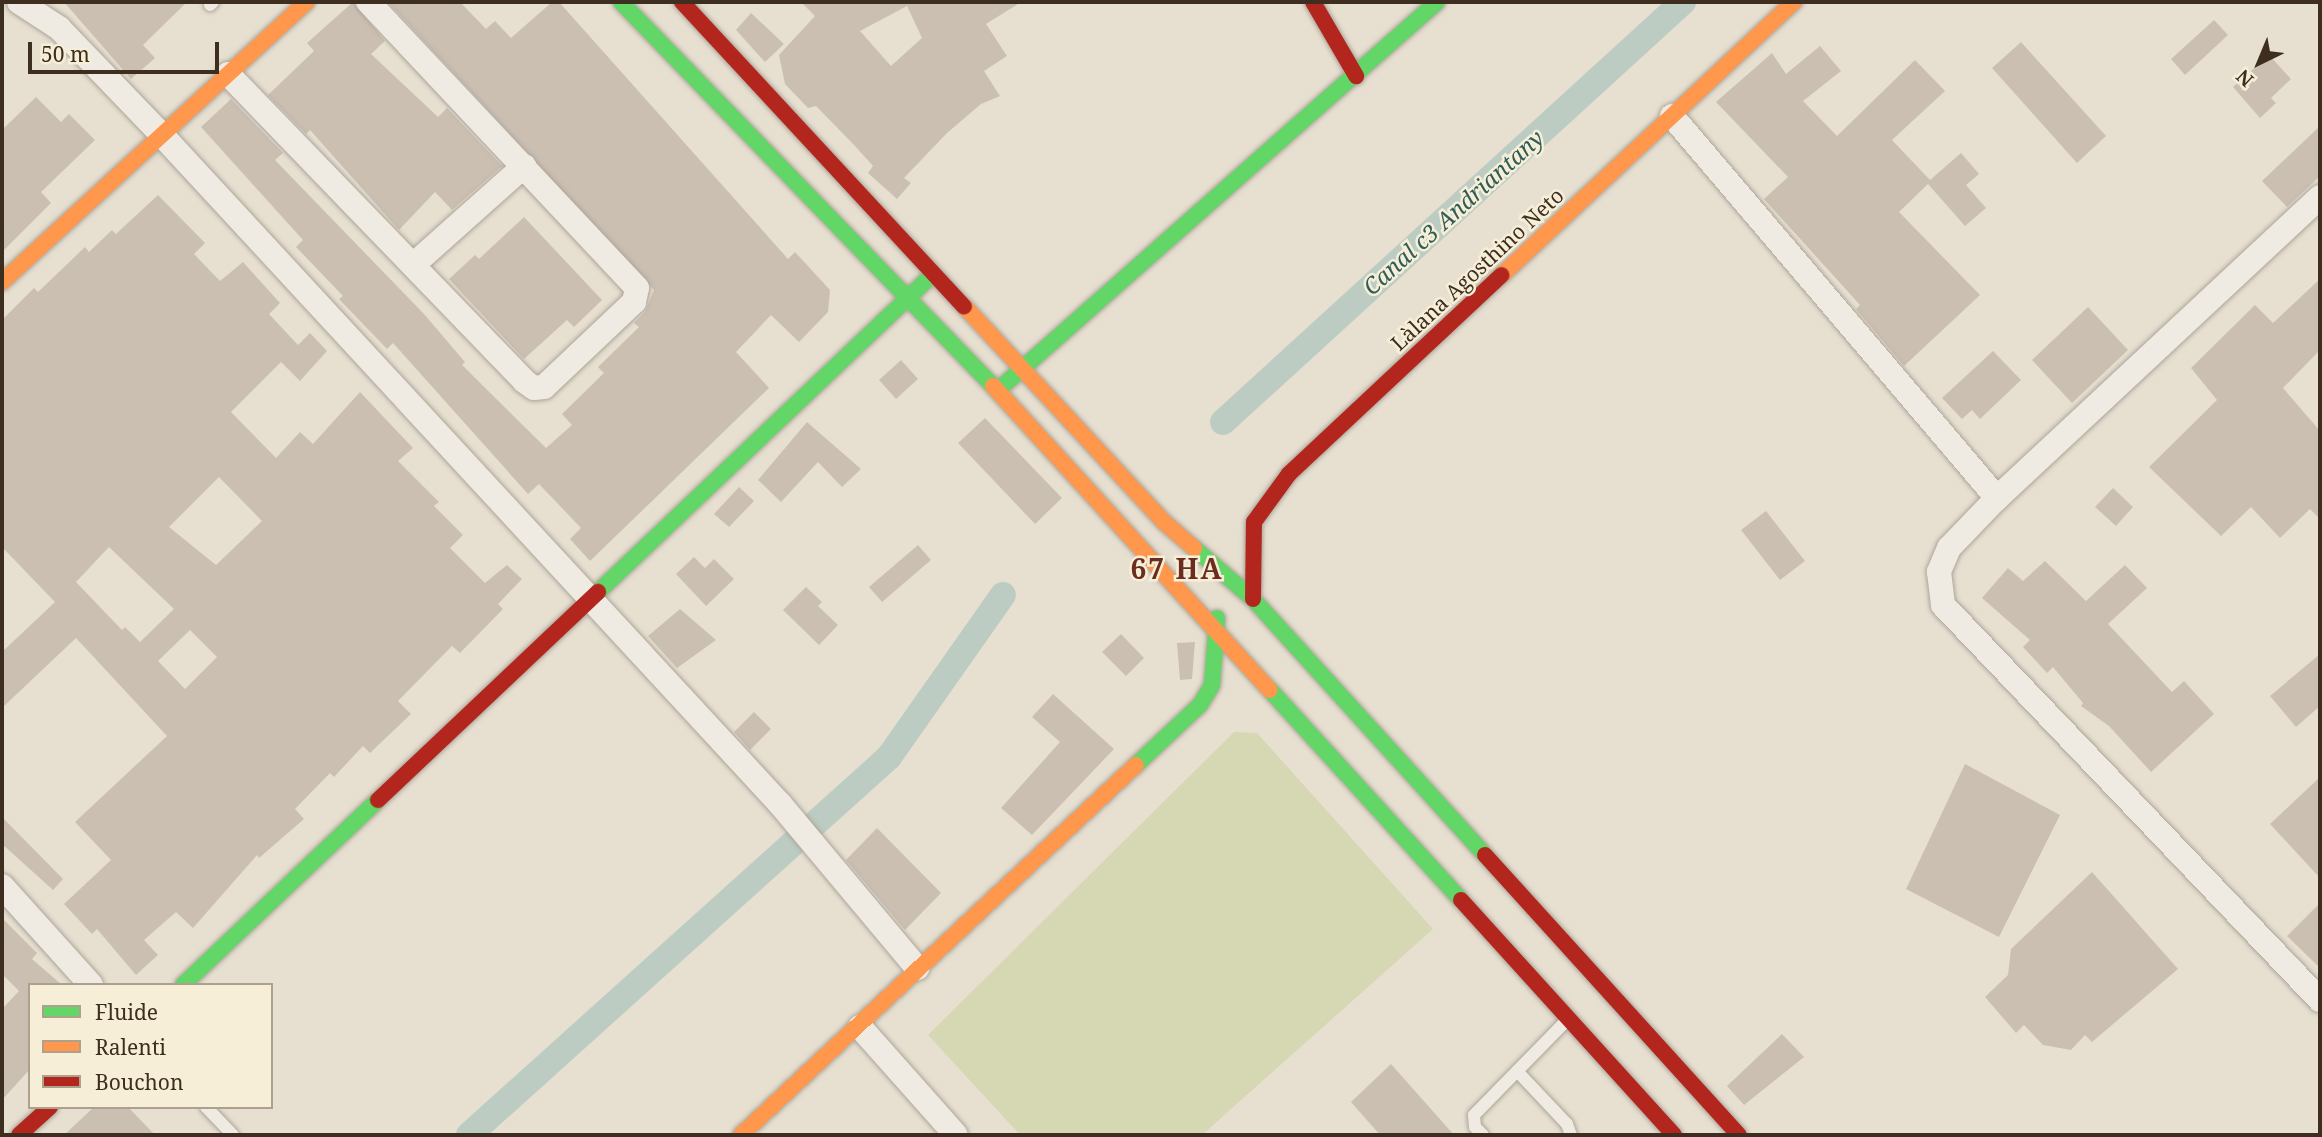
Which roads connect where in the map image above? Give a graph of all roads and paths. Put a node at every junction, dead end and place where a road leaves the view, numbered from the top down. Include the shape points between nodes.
1 (19, 2) edge
2 (307, 2) edge
3 (368, 2) edge
4 (621, 2) edge
5 (682, 2) edge
6 (1313, 2) edge
7 (1437, 2) edge
8 (1794, 2) edge
9 (228, 74) junction
10 (1356, 76) junction
11 (1672, 116) junction
12 (160, 132) junction
13 (524, 166) junction
14 (2320, 197) edge
15 (412, 265) junction
16 (935, 272) junction
17 (2, 282) edge
18 (908, 297) junction
19 (1023, 368) junction
20 (998, 391) junction
21 (1997, 498) junction
22 (590, 597) junction
23 (1253, 599) junction
24 (1217, 629) junction
25 (1247, 693) dead end
26 (1223, 697) dead end
27 (1283, 702) junction
28 (1200, 705) junction
29 (2, 886) edge
30 (917, 968) junction
31 (89, 983) edge
32 (185, 983) edge
33 (2320, 1000) edge
34 (1568, 1018) junction
35 (860, 1027) junction
36 (1517, 1070) junction
37 (48, 1109) edge
38 (208, 1109) edge
39 (19, 1135) edge
40 (233, 1135) edge
41 (741, 1135) edge
42 (956, 1135) edge
43 (1483, 1135) edge
44 (1571, 1135) edge
45 (1674, 1135) edge
46 (1739, 1135) edge

1 - 12 street via 59,28
2 - 9 main road
3 - 13 street
4 - 18 main road
5 - 16 main road
6 - 10 main road
7 - 10 main road
8 - 11 main road, Làlana Agosthino Neto
9 - 12 main road
9 - 15 street
10 - 19 main road
11 - 21 street
11 - 23 main road, Làlana Agosthino Neto via 1289,474 1254,522
12 - 17 main road
12 - 22 street
13 - 15 street
13 - 15 street via 638,293 634,302 544,387 534,388 524,381
14 - 21 street
16 - 18 main road
16 - 19 main road
18 - 20 main road
18 - 22 main road
19 - 20 main road
19 - 23 main road via 1164,522
20 - 24 main road
21 - 33 street via 1949,548 1939,572 1943,604
22 - 30 street via 830,860
22 - 32 main road
23 - 24 main road via 1218,605
23 - 46 main road
24 - 27 main road
24 - 28 main road via 1212,685
25 - 27 main road via 1260,692
26 - 28 main road
27 - 34 main road
28 - 30 main road
29 - 31 street
30 - 35 main road
34 - 36 lane
34 - 45 main road
35 - 41 main road
35 - 42 street
36 - 43 lane via 1474,1115 1475,1127
36 - 44 lane via 1567,1124
37 - 39 main road
38 - 40 lane

